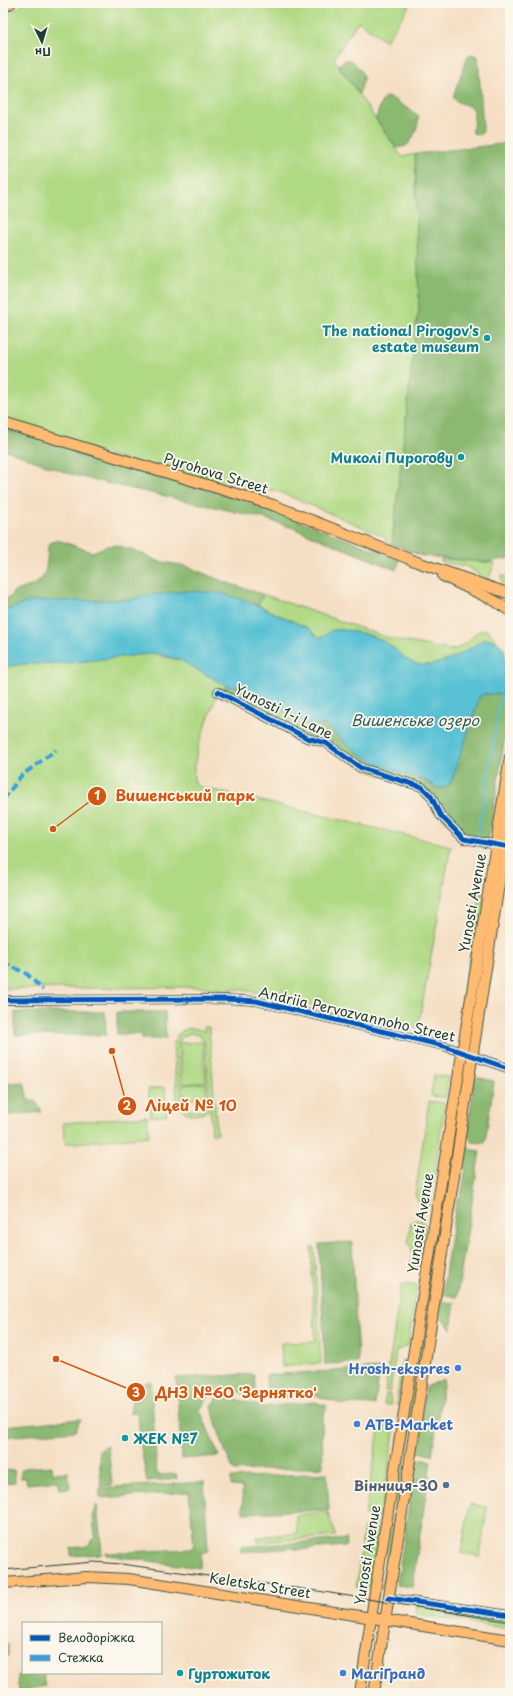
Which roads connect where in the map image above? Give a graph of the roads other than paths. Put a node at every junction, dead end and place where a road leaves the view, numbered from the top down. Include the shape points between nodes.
1 (11, 3) edge
2 (3, 8) edge
3 (3, 423) edge
4 (417, 562) junction
5 (510, 594) edge
6 (506, 608) edge
7 (510, 616) edge
8 (218, 692) dead end
9 (510, 757) edge
10 (510, 812) edge
11 (504, 846) edge
12 (3, 1000) edge
13 (462, 1051) junction
14 (472, 1055) junction
15 (510, 1069) edge
16 (434, 1224) junction
17 (446, 1226) junction
18 (414, 1350) junction
19 (427, 1352) junction
20 (3, 1583) edge
21 (388, 1598) junction
22 (510, 1615) edge
23 (372, 1619) junction
24 (385, 1620) junction
25 (510, 1640) edge
26 (360, 1693) edge
27 (374, 1693) edge

1 - 2 main road
3 - 4 main road, Pyrohova Street via 273,505
4 - 5 main road, Pyrohova Street
4 - 6 main road, Pyrohova Street
6 - 7 main road
8 - 11 street, Yunosti 1-i Lane via 308,738 326,744 361,768 418,785 429,792 440,815 461,837
9 - 11 main road, Yunosti Avenue
10 - 11 main road, Yunosti Avenue
11 - 13 main road, Yunosti Avenue
11 - 14 main road, Yunosti Avenue
12 - 13 street, Andriia Pervozvannoho Street via 256,1001 394,1032
13 - 14 street, Andriia Pervozvannoho Street
13 - 16 main road, Yunosti Avenue
14 - 15 street, Andriia Pervozvannoho Street
14 - 17 main road, Yunosti Avenue
16 - 17 main road
16 - 18 main road, Yunosti Avenue
17 - 19 main road, Yunosti Avenue
18 - 19 main road
18 - 23 main road, Yunosti Avenue
19 - 21 main road, Yunosti Avenue
20 - 23 main road, Keletska Street via 93,1577 130,1579
21 - 22 street
21 - 24 main road, Yunosti Avenue
23 - 24 main road, Keletska Street
23 - 26 main road, Yunosti Avenue
24 - 25 main road, Keletska Street
24 - 27 main road, Yunosti Avenue

